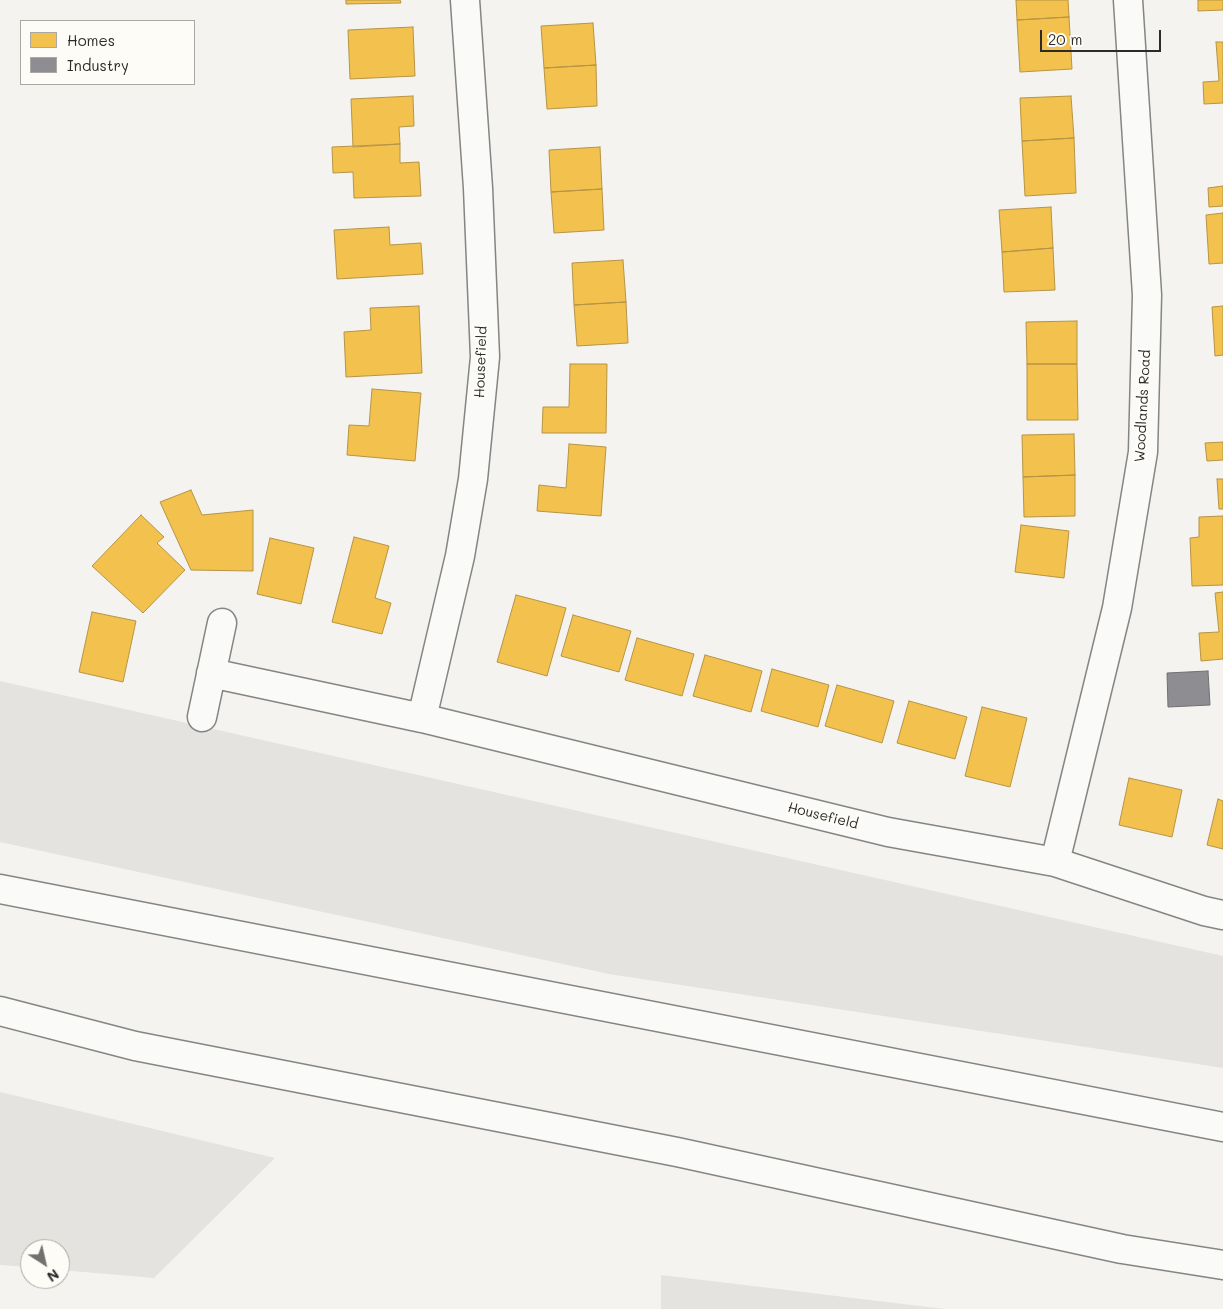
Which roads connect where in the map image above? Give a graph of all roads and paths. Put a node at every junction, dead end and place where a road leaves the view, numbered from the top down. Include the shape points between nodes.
1 (465, 0) edge
2 (1128, 0) edge
3 (222, 623) dead end
4 (211, 673) junction
5 (202, 717) dead end
6 (422, 718) junction
7 (1055, 862) junction
8 (0, 889) edge
9 (1223, 914) edge
10 (0, 1011) edge
11 (1223, 1127) edge
12 (1223, 1265) edge

1 - 6 main road, Housefield via 478,188 484,357 473,479
2 - 7 main road, Woodlands Road via 1147,295 1142,452 1117,608
3 - 4 main road
4 - 5 main road
4 - 6 main road, Housefield
6 - 7 main road, Housefield via 888,832
7 - 9 main road, Housefield via 1204,911
8 - 11 main road
10 - 12 main road via 135,1046 667,1150 1122,1249

